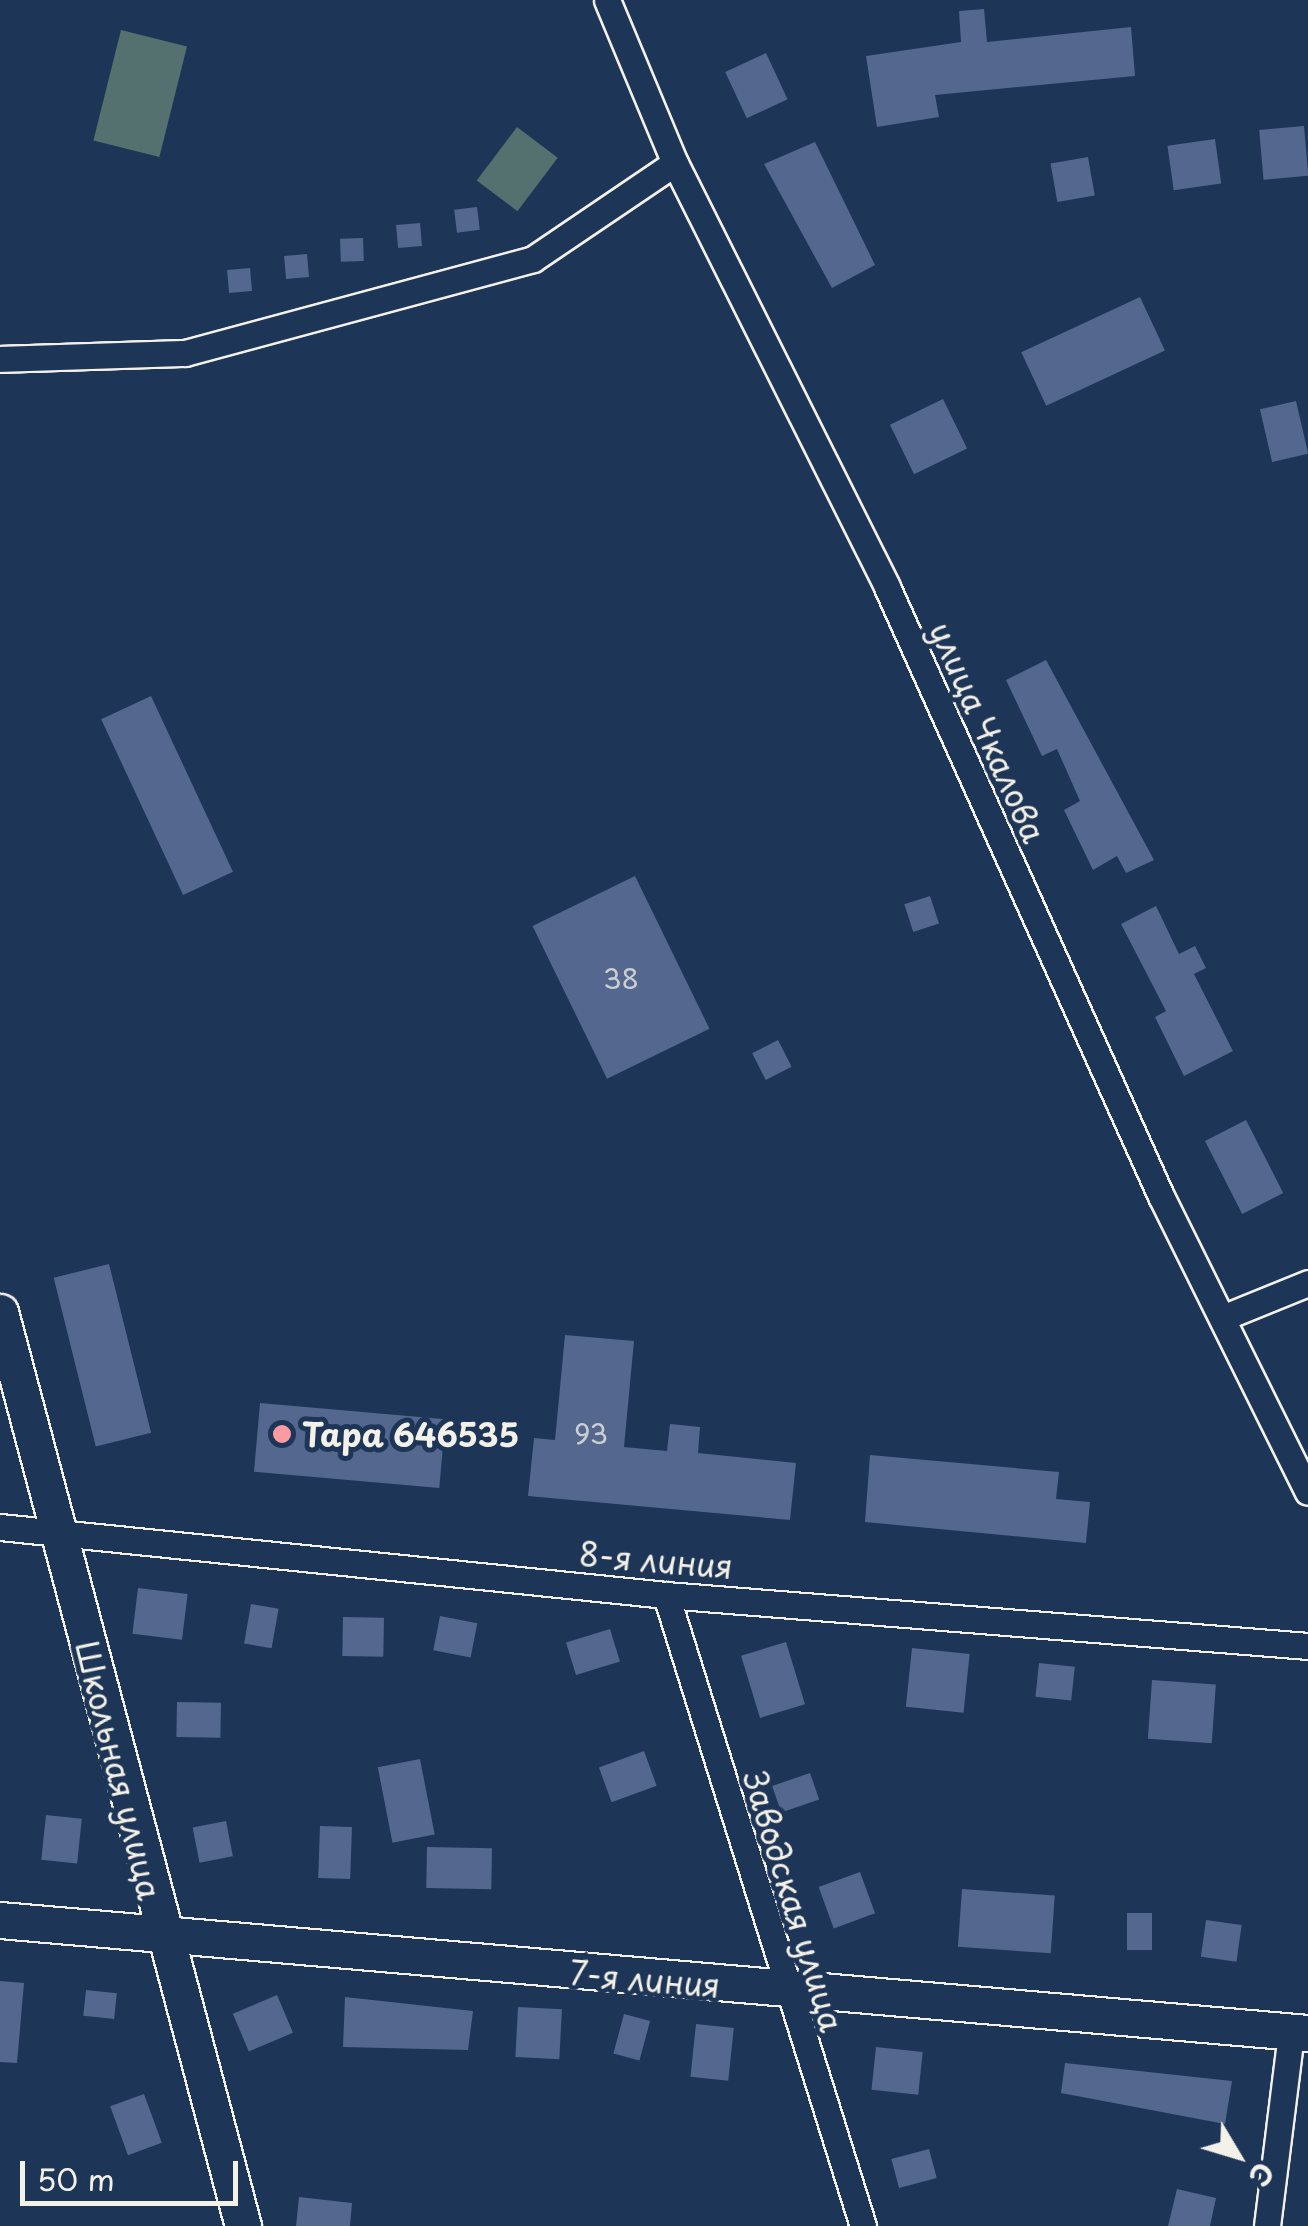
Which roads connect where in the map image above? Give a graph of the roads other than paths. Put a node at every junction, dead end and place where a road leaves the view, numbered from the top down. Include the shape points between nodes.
1 (607, 0) edge
2 (675, 163) junction
3 (0, 359) edge
4 (1308, 1283) edge
5 (0, 1312) edge
6 (1222, 1318) junction
7 (1308, 1492) edge
8 (0, 1527) edge
9 (60, 1534) junction
10 (666, 1594) junction
11 (1308, 1646) edge
12 (0, 1920) edge
13 (161, 1936) junction
14 (788, 1992) junction
15 (1300, 2033) edge
16 (242, 2226) edge
17 (863, 2226) edge
18 (1267, 2226) edge

1 - 2 street, улица Чкалова
2 - 3 street via 534,259 185,353
2 - 6 street, улица Чкалова via 887,587
4 - 6 street
5 - 9 main road, Школьная улица
6 - 7 street, улица Чкалова
8 - 9 street, 8-я линия
9 - 10 street, 8-я линия
9 - 13 main road, Школьная улица
10 - 11 street, 8-я линия
10 - 14 street, Заводская улица
12 - 13 main road, 7-я линия
13 - 14 main road, 7-я линия
13 - 16 main road, Школьная улица
14 - 15 main road, 7-я линия
14 - 17 street, Заводская улица
15 - 18 street, 7-я линия

